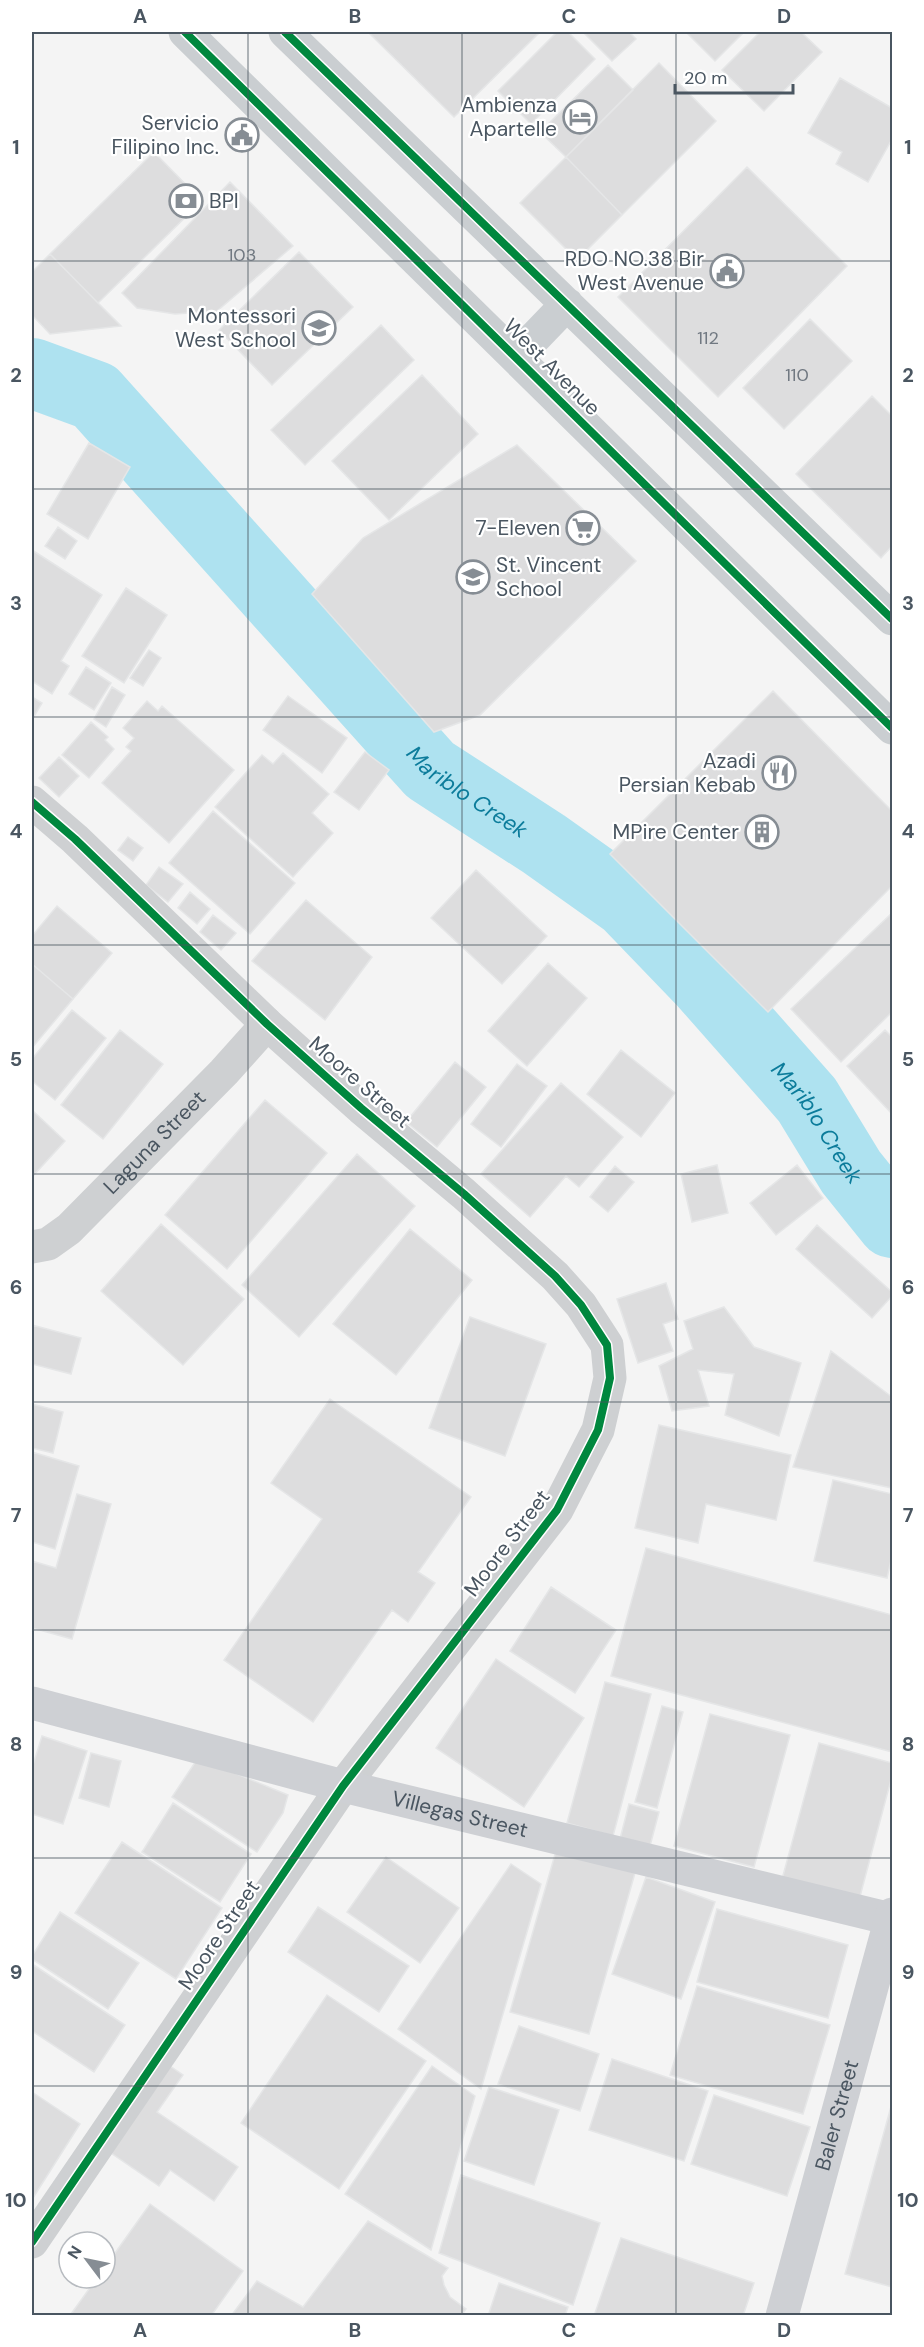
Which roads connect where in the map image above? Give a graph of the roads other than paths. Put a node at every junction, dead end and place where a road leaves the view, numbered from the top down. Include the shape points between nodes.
1 (185, 32) edge
2 (285, 32) edge
3 (567, 304) junction
4 (516, 357) junction
5 (892, 619) edge
6 (892, 728) edge
7 (32, 802) edge
8 (267, 1024) junction
9 (32, 1247) edge
10 (32, 1703) edge
11 (343, 1786) junction
12 (892, 1917) edge
13 (32, 2242) edge
14 (782, 2316) edge

1 - 4 main road, West Avenue
2 - 3 main road
3 - 4 main road
3 - 5 main road
4 - 6 main road, West Avenue
7 - 8 street, Moore Street
8 - 9 street, Laguna Street via 69,1229 48,1244
8 - 11 street, Moore Street via 555,1276 581,1305 607,1345 610,1378 598,1430 557,1510
10 - 11 street, Villegas Street
11 - 12 street, Villegas Street
11 - 13 street, Moore Street
12 - 14 street, Baler Street

